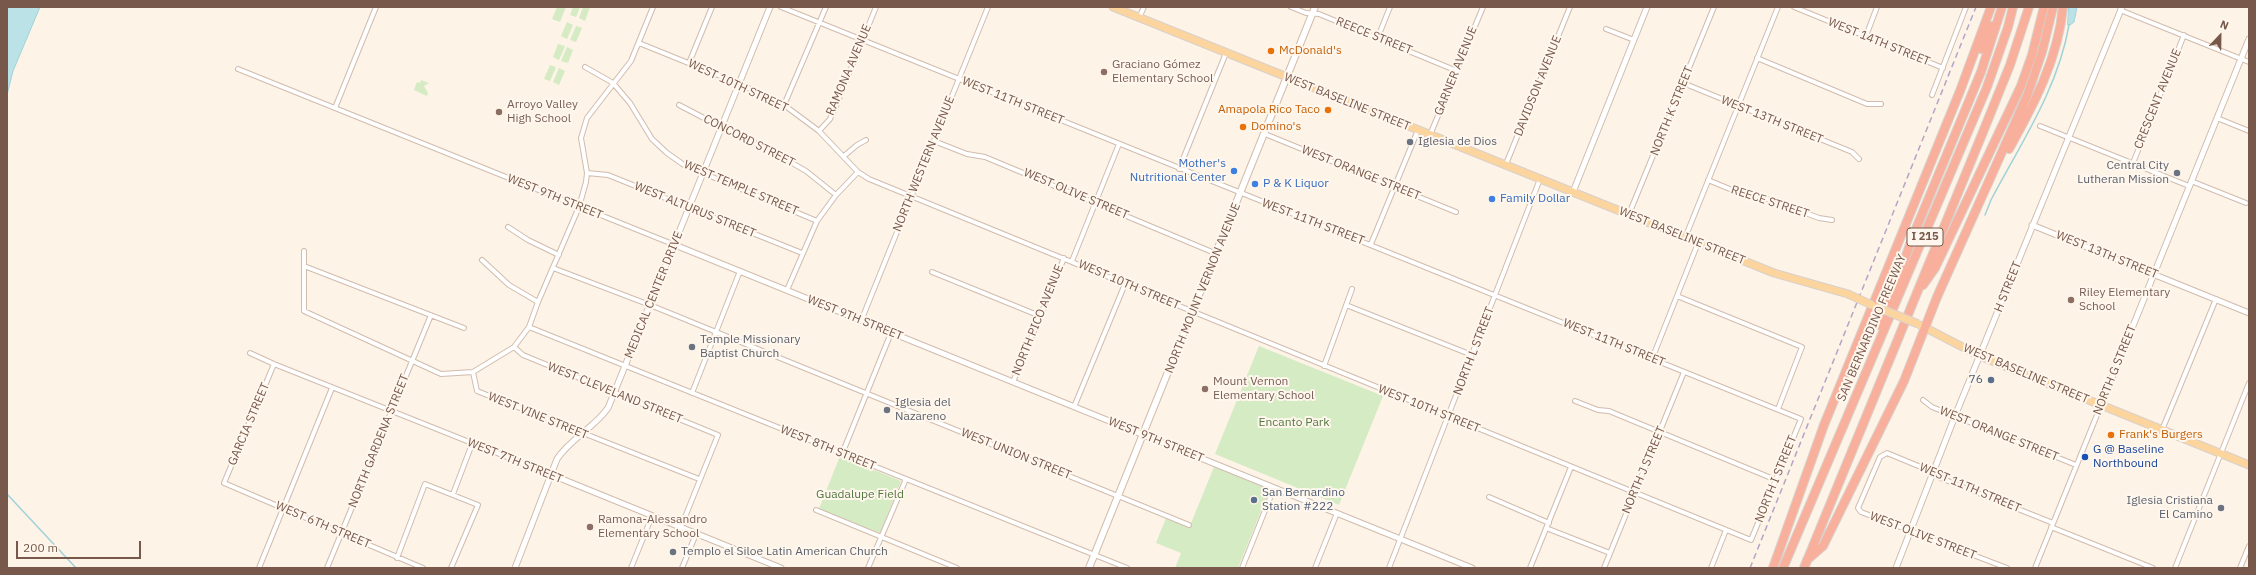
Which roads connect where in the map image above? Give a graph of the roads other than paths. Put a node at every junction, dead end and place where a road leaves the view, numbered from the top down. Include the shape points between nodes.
1 (376, 7) edge
2 (653, 7) edge
3 (712, 7) edge
4 (770, 7) edge
5 (781, 7) edge
6 (826, 7) edge
7 (876, 7) edge
8 (988, 7) edge
9 (1113, 7) edge
10 (1144, 7) edge
11 (1291, 7) edge
12 (1315, 7) edge
13 (1390, 7) edge
14 (1482, 7) edge
15 (1570, 7) edge
16 (1647, 7) edge
17 (1714, 7) edge
18 (1778, 7) edge
19 (1794, 7) edge
20 (1877, 7) edge
21 (1960, 7) edge
22 (1992, 7) edge
23 (2002, 7) edge
24 (2013, 7) edge
25 (2029, 7) edge
26 (2044, 7) edge
27 (2053, 7) edge
28 (2063, 7) edge
29 (1966, 8) edge
30 (2121, 9) edge
31 (1313, 14) junction
32 (1139, 18) junction
33 (820, 22) junction
34 (1606, 29) dead end
35 (1866, 36) junction
36 (2184, 36) junction
37 (1378, 37) junction
38 (2249, 39) edge
39 (862, 40) junction
40 (1634, 40) junction
41 (639, 43) junction
42 (1226, 53) junction
43 (1757, 58) junction
44 (2241, 59) junction
45 (2249, 62) edge
46 (689, 63) junction
47 (585, 67) dead end
48 (1943, 68) junction
49 (238, 69) dead end
50 (1457, 71) junction
51 (1288, 78) junction
52 (959, 79) junction
53 (613, 83) junction
54 (1683, 83) junction
55 (740, 84) junction
56 (1960, 91) junction
57 (1932, 95) dead end
58 (1881, 104) dead end
59 (679, 105) dead end
60 (784, 105) junction
61 (1738, 106) junction
62 (335, 108) junction
63 (2217, 118) junction
64 (2040, 126) dead end
65 (723, 128) junction
66 (1418, 130) junction
67 (819, 131) junction
68 (2249, 131) edge
69 (1265, 134) junction
70 (1430, 135) junction
71 (2068, 137) junction
72 (866, 140) dead end
73 (934, 140) junction
74 (1119, 144) junction
75 (844, 156) junction
76 (1859, 158) dead end
77 (1999, 161) junction
78 (2133, 163) junction
79 (1506, 164) junction
80 (1179, 169) junction
81 (858, 172) junction
82 (587, 173) junction
83 (704, 173) junction
84 (1540, 178) junction
85 (1708, 180) junction
86 (2190, 183) junction
87 (1395, 187) junction
88 (1573, 192) junction
89 (1241, 194) junction
90 (836, 195) junction
91 (911, 197) junction
92 (1096, 202) junction
93 (2246, 203) dead end
94 (579, 207) junction
95 (690, 208) junction
96 (1456, 212) dead end
97 (1630, 214) junction
98 (1832, 220) dead end
99 (817, 221) junction
100 (2032, 225) junction
101 (508, 227) dead end
102 (1685, 238) junction
103 (1698, 243) junction
104 (1371, 244) junction
105 (675, 246) junction
106 (304, 251) dead end
107 (802, 254) junction
108 (1217, 254) junction
109 (559, 255) junction
110 (1064, 258) junction
111 (482, 260) dead end
112 (1072, 261) junction
113 (304, 266) junction
114 (553, 268) junction
115 (740, 272) junction
116 (932, 272) dead end
117 (2154, 274) junction
118 (1125, 284) junction
119 (1352, 289) dead end
120 (787, 290) junction
121 (1495, 296) junction
122 (1677, 296) junction
123 (1914, 299) junction
124 (2216, 299) junction
125 (538, 302) junction
126 (650, 305) junction
127 (1346, 305) junction
128 (1872, 305) junction
129 (1193, 313) junction
130 (2249, 313) edge
131 (431, 315) junction
132 (1040, 316) junction
133 (861, 321) junction
134 (1922, 325) junction
135 (529, 327) junction
136 (464, 328) dead end
137 (716, 332) junction
138 (891, 333) junction
139 (514, 347) junction
140 (250, 352) dead end
141 (1472, 355) junction
142 (1980, 356) junction
143 (1652, 359) junction
144 (411, 361) junction
145 (274, 364) junction
146 (626, 365) junction
147 (1324, 366) junction
148 (473, 372) junction
149 (1684, 372) junction
150 (1012, 382) junction
151 (2249, 383) edge
152 (1860, 387) junction
153 (332, 388) junction
154 (614, 393) junction
155 (692, 393) junction
156 (866, 394) junction
157 (1575, 400) dead end
158 (1923, 400) dead end
159 (2101, 405) junction
160 (1074, 407) junction
161 (1778, 409) junction
162 (391, 411) junction
163 (1955, 416) junction
164 (1448, 417) junction
165 (1801, 419) joint
166 (2162, 430) junction
167 (1660, 432) junction
168 (582, 433) junction
169 (1143, 435) junction
170 (472, 444) junction
171 (842, 454) junction
172 (2221, 454) junction
173 (2076, 465) junction
174 (2249, 465) edge
175 (1571, 466) junction
176 (1933, 473) junction
177 (552, 475) junction
178 (906, 478) junction
179 (699, 479) junction
180 (1776, 480) junction
181 (224, 483) joint
182 (1274, 488) junction
183 (1634, 492) junction
184 (453, 494) junction
185 (1119, 496) junction
186 (1489, 497) dead end
187 (284, 508) junction
188 (816, 510) dead end
189 (1861, 512) joint
190 (1337, 514) junction
191 (652, 516) junction
192 (1548, 523) junction
193 (2053, 523) junction
194 (1189, 525) dead end
195 (680, 527) junction
196 (1546, 528) junction
197 (2051, 528) junction
198 (1726, 530) junction
199 (1911, 531) junction
200 (342, 532) junction
201 (696, 534) junction
202 (880, 536) junction
203 (1399, 538) junction
204 (1752, 540) joint
205 (2249, 546) edge
206 (1610, 553) junction
207 (1095, 555) junction
208 (397, 558) junction
209 (1458, 562) junction
210 (1805, 564) edge
211 (259, 568) edge
212 (327, 568) edge
213 (423, 568) edge
214 (451, 568) edge
215 (515, 568) edge
216 (631, 568) edge
217 (682, 568) edge
218 (781, 568) edge
219 (868, 568) edge
220 (957, 568) edge
221 (1089, 568) edge
222 (1128, 568) edge
223 (1242, 568) edge
224 (1315, 568) edge
225 (1389, 568) edge
226 (1456, 568) edge
227 (1472, 568) edge
228 (1530, 568) edge
229 (1604, 568) edge
230 (1711, 568) edge
231 (1773, 568) edge
232 (1783, 568) edge
233 (1896, 568) edge
234 (2007, 568) edge
235 (2035, 568) edge
236 (2154, 568) edge
237 (2175, 568) edge
238 (2240, 568) edge

1 - 62 street
2 - 41 street
3 - 46 street
4 - 55 street, MEDICAL CENTER DRIVE
5 - 33 street, WEST 11TH STREET
6 - 33 street
7 - 39 street, RAMONA AVENUE
8 - 52 street, NORTH WESTERN AVENUE
9 - 32 main road, WEST BASELINE STREET
10 - 32 street
11 - 31 street, REECE STREET
12 - 31 main road, NORTH MOUNT VERNON AVENUE
13 - 37 street
14 - 50 street, GARNER AVENUE
15 - 79 street, DAVIDSON AVENUE
16 - 40 street
17 - 54 street, NORTH K STREET
18 - 43 street
19 - 35 street, WEST 14TH STREET
20 - 35 street
21 - 29 street
22 - 56 highway
23 - 56 highway
23 - 152 highway via 1981,72 1913,236
24 - 152 highway, SAN BERNARDINO FREEWAY / I 215 via 1993,73
25 - 123 highway, I 215 via 2010,65
26 - 123 highway via 2021,86 1935,268
27 - 77 highway via 2042,52
28 - 77 highway via 2058,39 2041,89 2003,160
29 - 48 street
30 - 36 street
30 - 71 street, H STREET
31 - 37 street, REECE STREET via 1319,14
31 - 51 main road, NORTH MOUNT VERNON AVENUE
32 - 42 main road, WEST BASELINE STREET
33 - 39 street, WEST 11TH STREET
33 - 60 street
34 - 40 street
35 - 48 street, WEST 14TH STREET
36 - 44 street
36 - 78 street, CRESCENT AVENUE
37 - 50 street, REECE STREET
38 - 44 street, NORTH G STREET
39 - 52 street, WEST 11TH STREET
39 - 67 street, RAMONA AVENUE via 830,119
40 - 88 street
41 - 46 street, WEST 10TH STREET
41 - 53 street via 631,61
42 - 51 main road, WEST BASELINE STREET
42 - 80 street
43 - 58 street via 1868,104
43 - 61 street
44 - 45 street
44 - 63 street, NORTH G STREET
46 - 55 street, WEST 10TH STREET
47 - 53 street, WEST TEMPLE STREET
48 - 57 street
49 - 62 street, WEST 9TH STREET
50 - 70 street, GARNER AVENUE
51 - 66 main road, WEST BASELINE STREET
51 - 69 main road, NORTH MOUNT VERNON AVENUE
52 - 73 street, NORTH WESTERN AVENUE
52 - 74 street, WEST 11TH STREET
53 - 82 street via 587,118 581,138
53 - 83 street, WEST TEMPLE STREET via 630,103 652,139 684,165
54 - 61 street, WEST 13TH STREET
54 - 97 street, NORTH K STREET
55 - 60 street, WEST 10TH STREET
55 - 65 street, MEDICAL CENTER DRIVE
56 - 128 highway
59 - 65 street, CONCORD STREET
60 - 67 street, WEST 10TH STREET
61 - 76 street, WEST 13TH STREET via 1852,152
61 - 85 street
62 - 94 street, WEST 9TH STREET
63 - 68 street
63 - 86 street, NORTH G STREET
64 - 71 street
65 - 83 street, MEDICAL CENTER DRIVE
65 - 90 street, CONCORD STREET via 766,148 806,171
66 - 70 main road, WEST BASELINE STREET
66 - 87 street
67 - 75 street, WEST 10TH STREET
69 - 87 street, WEST ORANGE STREET
69 - 89 main road, NORTH MOUNT VERNON AVENUE
70 - 79 main road, WEST BASELINE STREET
71 - 78 street
71 - 100 street, H STREET
72 - 75 street
73 - 91 street, NORTH WESTERN AVENUE
73 - 92 street, WEST OLIVE STREET via 967,154 985,157
74 - 80 street, WEST 11TH STREET
74 - 92 street, NORTH PICO AVENUE
75 - 81 street, WEST 10TH STREET
77 - 134 highway
78 - 86 street
79 - 84 main road, WEST BASELINE STREET
80 - 89 street, WEST 11TH STREET
81 - 90 street
81 - 91 street, WEST 10TH STREET via 868,179
82 - 94 street
82 - 95 street, WEST ALTURUS STREET via 608,175
83 - 95 street, MEDICAL CENTER DRIVE
83 - 99 street, WEST TEMPLE STREET
84 - 88 main road, WEST BASELINE STREET
84 - 121 street, NORTH L STREET
85 - 98 street, REECE STREET via 1737,192 1762,197 1819,218
85 - 102 street
86 - 93 street
86 - 117 street, NORTH G STREET
87 - 96 street, WEST ORANGE STREET
87 - 104 street
88 - 97 main road, WEST BASELINE STREET
89 - 104 street, WEST 11TH STREET
89 - 108 main road, NORTH MOUNT VERNON AVENUE
90 - 99 street
91 - 110 street, WEST 10TH STREET
91 - 133 street, NORTH WESTERN AVENUE
92 - 108 street, WEST OLIVE STREET
92 - 112 street, NORTH PICO AVENUE
94 - 105 street, WEST 9TH STREET
94 - 109 street
95 - 105 street, MEDICAL CENTER DRIVE
95 - 107 street, WEST ALTURUS STREET
97 - 102 main road, WEST BASELINE STREET
99 - 107 street
100 - 117 street, WEST 13TH STREET
100 - 142 street, H STREET
101 - 109 street
102 - 103 main road, WEST BASELINE STREET
103 - 122 street
103 - 128 main road, WEST BASELINE STREET, bridge via 1774,273 1848,294
104 - 121 street, WEST 11TH STREET
105 - 115 street, WEST 9TH STREET
105 - 126 street, MEDICAL CENTER DRIVE
106 - 113 street
107 - 120 street
108 - 129 main road, NORTH MOUNT VERNON AVENUE
109 - 114 street
110 - 112 street, WEST 10TH STREET
110 - 132 street, NORTH PICO AVENUE
111 - 125 street via 509,285
112 - 118 street, WEST 10TH STREET
113 - 131 street
113 - 144 street via 304,311
114 - 125 street
114 - 126 street, WEST UNION STREET
115 - 120 street, WEST 9TH STREET
115 - 137 street
116 - 132 street
117 - 124 street, WEST 13TH STREET
117 - 159 street, NORTH G STREET
118 - 129 street, WEST 10TH STREET
118 - 160 street
119 - 127 street
120 - 133 street, WEST 9TH STREET
121 - 141 street, NORTH L STREET
121 - 143 street, WEST 11TH STREET
122 - 143 street
122 - 161 street via 1802,347
123 - 210 highway, I 215
124 - 130 street, WEST 13TH STREET
124 - 166 street
125 - 135 street
126 - 137 street, WEST UNION STREET
126 - 146 street, MEDICAL CENTER DRIVE
127 - 141 street
127 - 147 street
128 - 134 main road, WEST BASELINE STREET, bridge
128 - 231 highway via 1818,441
129 - 147 street, WEST 10TH STREET
129 - 169 main road, NORTH MOUNT VERNON AVENUE
131 - 136 street
131 - 144 street, NORTH GARDENA STREET
132 - 150 street, NORTH PICO AVENUE
133 - 138 street, WEST 9TH STREET
134 - 142 main road, WEST BASELINE STREET
134 - 210 highway via 1900,388 1844,504 1823,546
135 - 139 street
135 - 146 street, WEST 8TH STREET
137 - 155 street
137 - 156 street, WEST UNION STREET
138 - 150 street, WEST 9TH STREET
138 - 156 street
139 - 148 street
139 - 154 street, WEST CLEVELAND STREET via 523,356
140 - 145 street, WEST 7TH STREET
141 - 164 street, NORTH L STREET
142 - 159 main road, WEST BASELINE STREET
142 - 163 street, H STREET
143 - 149 street, WEST 11TH STREET
144 - 148 street via 441,374
144 - 162 street, NORTH GARDENA STREET
145 - 153 street, WEST 7TH STREET
145 - 181 street, GARCIA STREET
146 - 154 street, MEDICAL CENTER DRIVE
146 - 155 street, WEST 8TH STREET
147 - 164 street, WEST 10TH STREET
148 - 168 street, WEST VINE STREET via 477,391
149 - 161 street, WEST 11TH STREET
149 - 167 street, NORTH J STREET
150 - 160 street, WEST 9TH STREET
151 - 172 street
152 - 232 highway, SAN BERNARDINO FREEWAY / I 215
153 - 162 street, WEST 7TH STREET
153 - 187 street
154 - 168 street, MEDICAL CENTER DRIVE via 602,417
154 - 179 street, WEST CLEVELAND STREET via 718,435
155 - 171 street, WEST 8TH STREET
156 - 171 street
156 - 185 street, WEST UNION STREET
157 - 167 street
158 - 163 street, WEST ORANGE STREET via 1932,407
159 - 166 main road, WEST BASELINE STREET
159 - 173 street, NORTH G STREET
160 - 169 street, WEST 9TH STREET
161 - 165 street, WEST 11TH STREET
162 - 170 street, WEST 7TH STREET
162 - 200 street, NORTH GARDENA STREET
163 - 173 street, WEST ORANGE STREET
163 - 176 street, H STREET
164 - 175 street, WEST 10TH STREET
164 - 203 street, NORTH L STREET
165 - 180 street, NORTH I STREET
166 - 172 main road, WEST BASELINE STREET
167 - 180 street
167 - 183 street, NORTH J STREET
168 - 177 street, MEDICAL CENTER DRIVE via 557,459
168 - 179 street, WEST VINE STREET
169 - 182 street, WEST 9TH STREET
169 - 185 main road, NORTH MOUNT VERNON AVENUE
170 - 177 street, WEST 7TH STREET
170 - 184 street
171 - 178 street, WEST 8TH STREET
172 - 174 main road, WEST BASELINE STREET
172 - 237 street
173 - 193 street, NORTH G STREET
175 - 183 street, WEST 10TH STREET
175 - 192 street
176 - 189 street, WEST 11TH STREET via 1887,453 1880,457 1858,508
176 - 193 street, WEST 11TH STREET
176 - 199 street, H STREET
177 - 191 street, WEST 7TH STREET
177 - 215 street, MEDICAL CENTER DRIVE
178 - 202 street
178 - 207 street, WEST 8TH STREET
179 - 195 street
180 - 204 street, NORTH I STREET
181 - 187 street, WEST 6TH STREET
182 - 190 street, WEST 9TH STREET
182 - 223 street
183 - 198 street, WEST 10TH STREET
183 - 206 street, NORTH J STREET
184 - 208 street via 425,484
184 - 214 street via 478,505
185 - 194 street, WEST UNION STREET
185 - 207 main road, NORTH MOUNT VERNON AVENUE
186 - 192 street
187 - 200 street, WEST 6TH STREET
187 - 211 street
188 - 202 street
189 - 199 street, WEST OLIVE STREET
190 - 203 street, WEST 9TH STREET
190 - 224 street
191 - 195 street, WEST 7TH STREET
191 - 216 street
192 - 196 street
193 - 197 street, NORTH G STREET
195 - 201 street, WEST 7TH STREET
196 - 206 street
196 - 228 street
197 - 235 street, NORTH G STREET
197 - 236 street
198 - 204 street, WEST 10TH STREET
198 - 230 street
199 - 233 street, H STREET
199 - 234 street, WEST OLIVE STREET
200 - 208 street, WEST 6TH STREET
200 - 212 street, NORTH GARDENA STREET
201 - 217 street
201 - 218 street, WEST 7TH STREET
202 - 219 street
202 - 220 street
203 - 209 street, WEST 9TH STREET
203 - 225 street, NORTH L STREET
205 - 238 street
206 - 229 street, NORTH J STREET
207 - 221 main road, NORTH MOUNT VERNON AVENUE
207 - 222 street, WEST 8TH STREET
208 - 213 street, WEST 6TH STREET
209 - 226 street
209 - 227 street, WEST 9TH STREET

